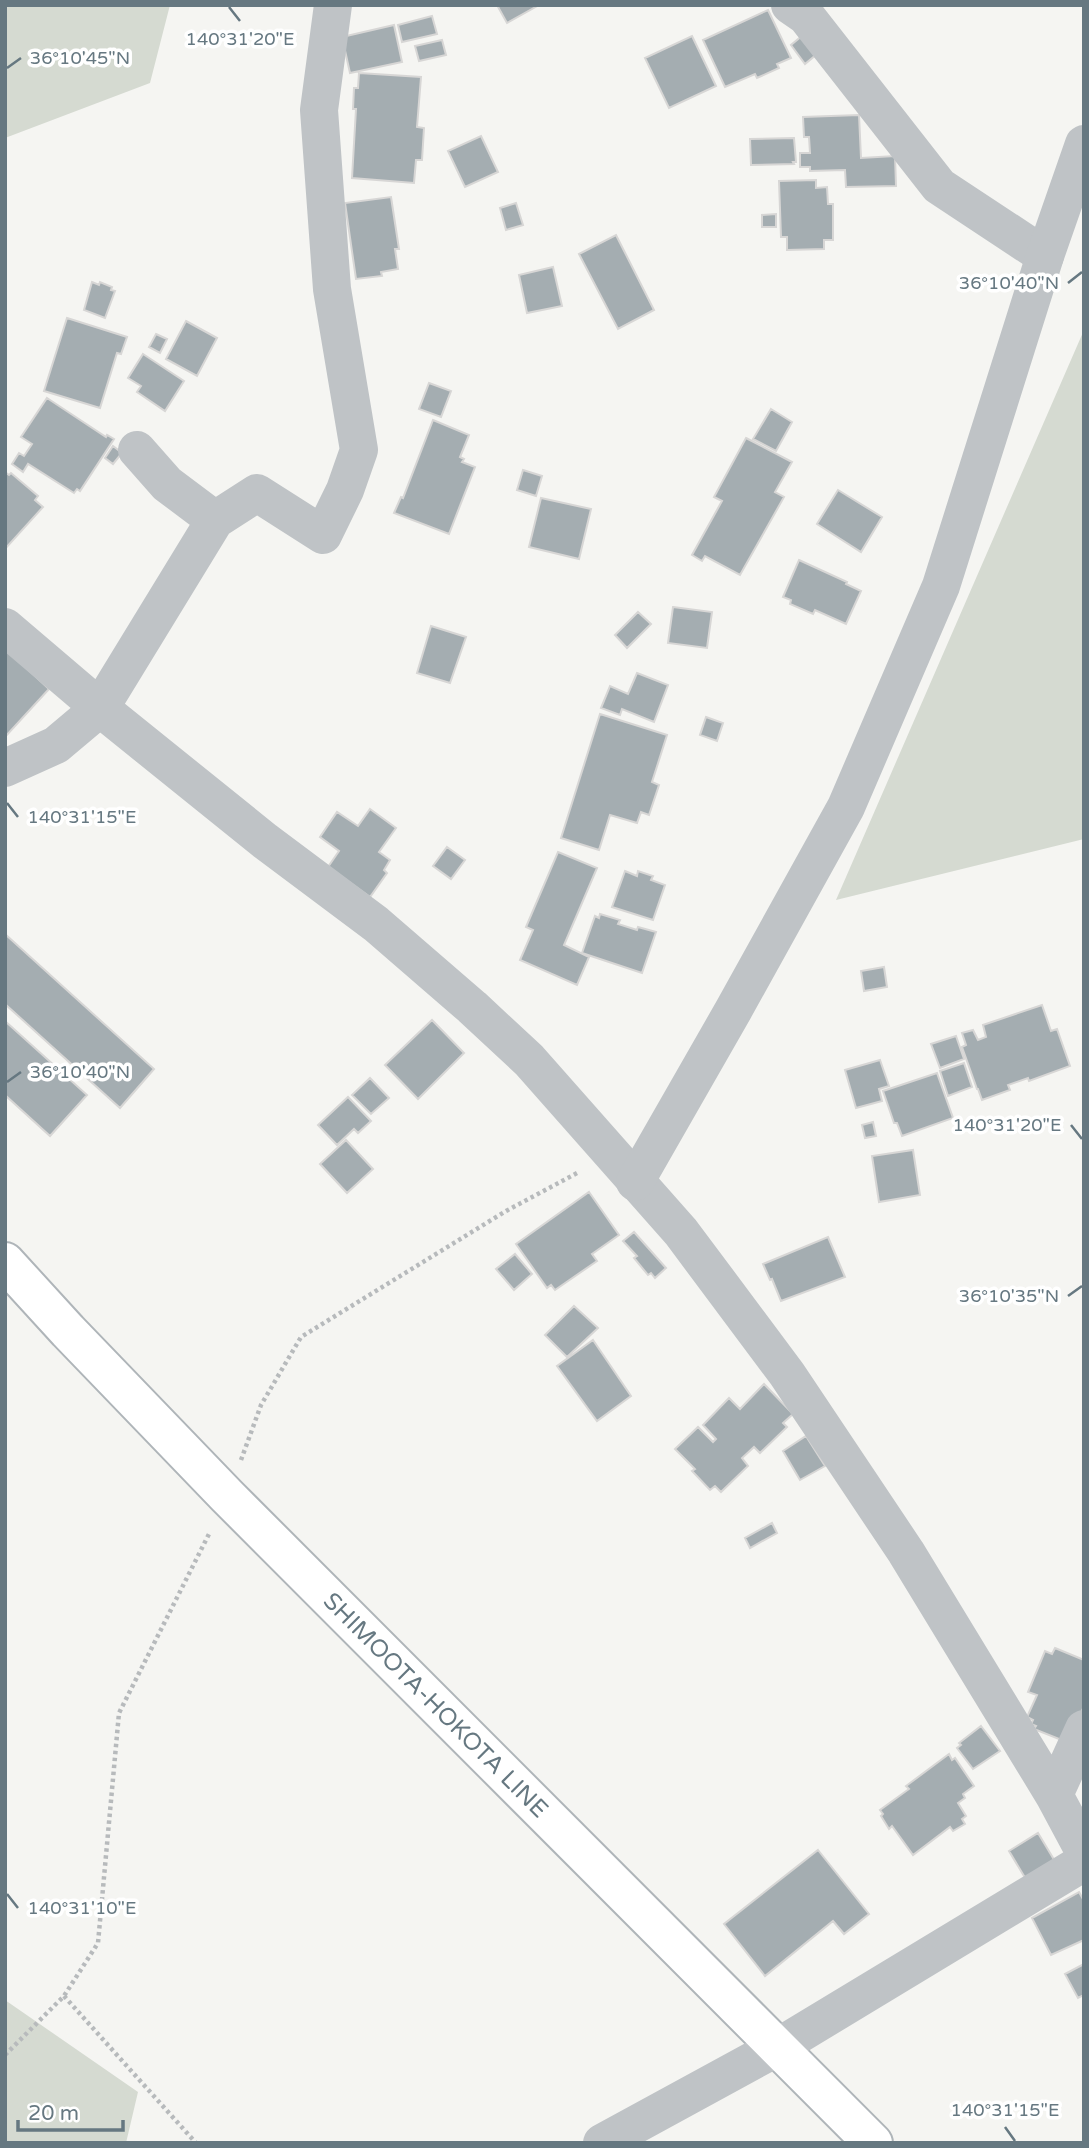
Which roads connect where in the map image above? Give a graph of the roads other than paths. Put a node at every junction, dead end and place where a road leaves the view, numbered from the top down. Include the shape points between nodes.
1 (333, 5) edge
2 (790, 5) edge
3 (1081, 162) edge
4 (1045, 256) junction
5 (137, 450) dead end
6 (215, 520) junction
7 (5, 627) edge
8 (100, 708) junction
9 (5, 768) edge
10 (624, 1169) junction
11 (5, 1262) edge
12 (1084, 1729) edge
13 (1054, 1796) junction
14 (1084, 1851) edge
15 (1084, 1862) edge
16 (778, 2047) junction
17 (602, 2143) edge
18 (873, 2143) edge

1 - 6 street via 319,110 332,289 359,450 323,535 257,493
2 - 4 street via 806,16 939,186
3 - 4 street
4 - 10 street via 941,586 851,795 741,997
5 - 6 street via 167,484
6 - 8 street
7 - 8 street
8 - 9 street via 56,745
8 - 10 street via 376,924 472,1007 529,1060
10 - 13 street via 681,1232 787,1374 906,1552
11 - 16 main road, SHIMOOTA-HOKOTA LINE via 227,1496
12 - 13 street
13 - 14 street
15 - 16 street
16 - 17 street
16 - 18 main road, SHIMOOTA-HOKOTA LINE

